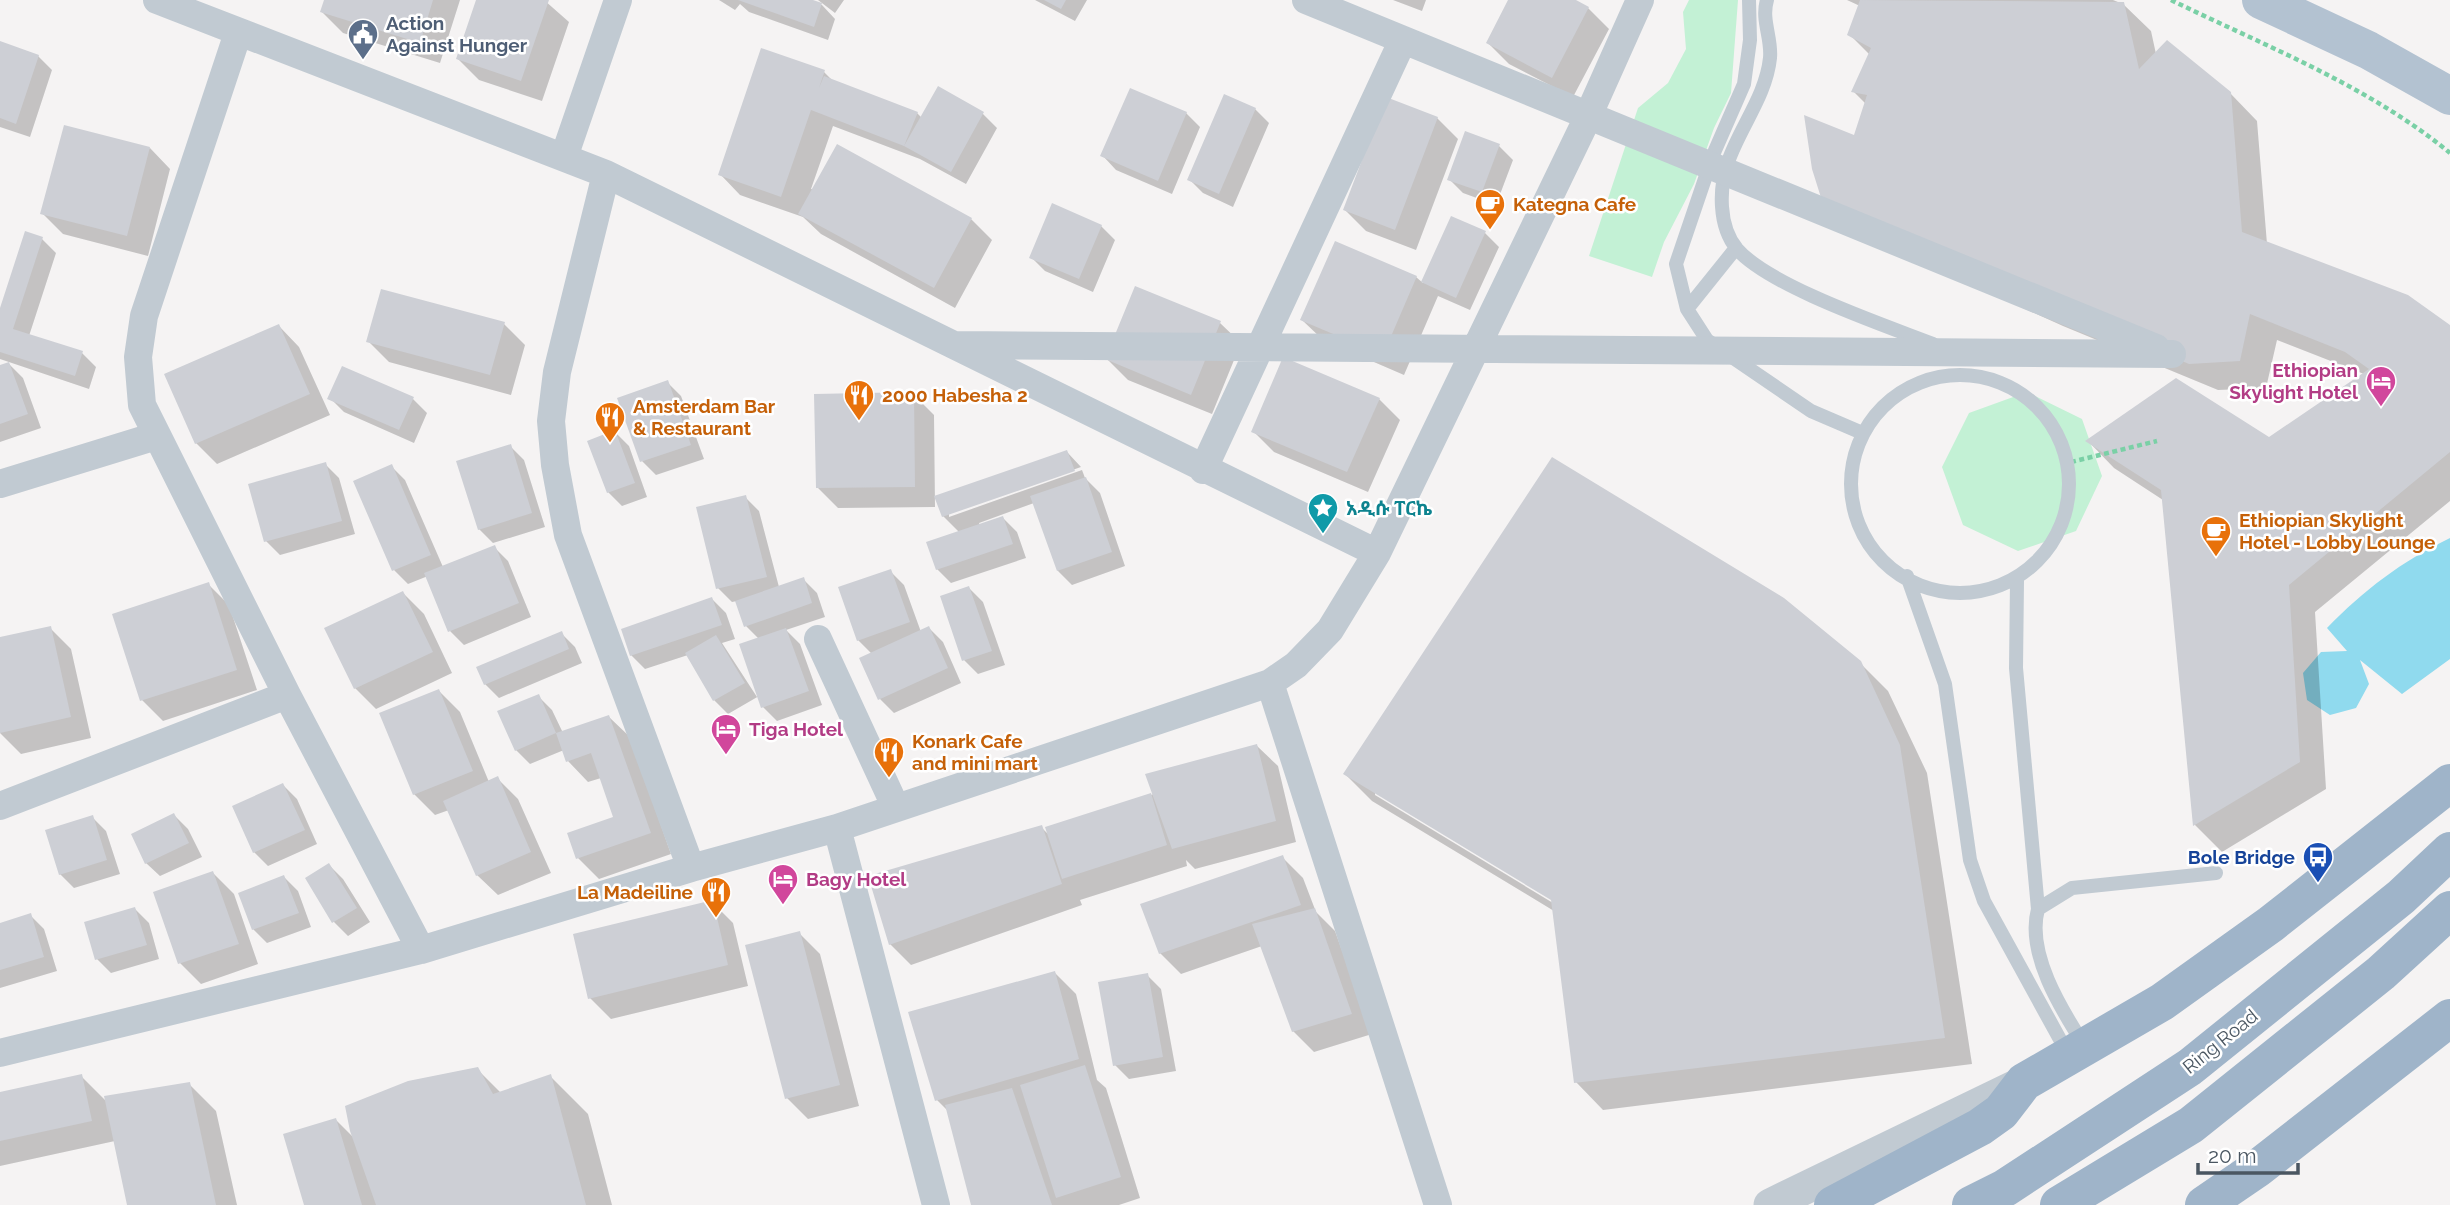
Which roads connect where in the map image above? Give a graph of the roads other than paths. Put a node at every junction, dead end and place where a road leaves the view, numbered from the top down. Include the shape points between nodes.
1 (157, 0) edge
2 (618, 0) edge
3 (1303, 0) edge
4 (1331, 0) edge
5 (1640, 0) edge
6 (1749, 0) edge
7 (1767, 0) edge
8 (2261, 0) edge
9 (238, 33) junction
10 (1401, 44) junction
11 (2450, 96) edge
12 (1585, 123) junction
13 (564, 157) junction
14 (606, 174) junction
15 (1736, 248) junction
16 (1687, 309) junction
17 (950, 345) junction
18 (2172, 354) junction
19 (1977, 373) junction
20 (1860, 432) junction
21 (156, 436) junction
22 (1203, 470) junction
23 (0, 484) edge
24 (1377, 553) junction
25 (1907, 576) junction
26 (2017, 581) junction
27 (818, 639) dead end
28 (1270, 683) junction
29 (287, 695) junction
30 (2450, 783) edge
31 (0, 806) edge
32 (896, 808) junction
33 (837, 828) junction
34 (2450, 851) edge
35 (691, 869) junction
36 (2216, 873) dead end
37 (2039, 909) junction
38 (2450, 910) edge
39 (421, 950) junction
40 (2450, 1018) edge
41 (2077, 1051) junction
42 (0, 1053) edge
43 (2024, 1082) junction
44 (936, 1205) edge
45 (1438, 1205) edge
46 (1770, 1205) edge
47 (1833, 1205) edge
48 (1971, 1205) edge
49 (2059, 1205) edge
50 (2204, 1205) edge

1 - 9 street
2 - 13 street
3 - 10 street
3 - 18 street
4 - 18 street
5 - 12 street
6 - 16 lane via 1744,84 1713,155 1676,264
7 - 15 lane via 1763,13 1770,57 1756,104 1728,162 1720,200
8 - 11 main road via 2368,50
9 - 13 street
9 - 21 street via 144,316 138,357 142,405
10 - 12 street
10 - 22 street
12 - 24 street
13 - 14 street
14 - 17 street
14 - 35 street via 557,372 551,421 555,465 568,535
15 - 16 lane
15 - 19 lane via 1771,276 1958,354
16 - 20 lane via 1707,340 1811,411
17 - 18 street
17 - 22 street
19 - 20 lane via 1909,384
19 - 26 lane via 2039,403 2071,463 2064,530
20 - 25 lane via 1848,499 1882,565
21 - 23 street
21 - 29 street
22 - 24 street
24 - 28 street via 1330,630 1296,665
25 - 26 lane via 1950,596
25 - 41 lane via 1945,684 1970,860 1984,901
26 - 37 lane via 2016,668
27 - 32 street
28 - 32 street
28 - 45 street
29 - 31 street
29 - 39 street
30 - 41 highway via 2271,924 2162,1002
32 - 33 street
33 - 35 street
33 - 44 street
34 - 48 highway, Ring Road via 2401,897 2190,1067 2005,1188
35 - 39 street
36 - 37 lane via 2072,888
37 - 41 lane via 2034,940
38 - 49 highway via 2381,973 2191,1125
39 - 42 street
40 - 50 highway
41 - 43 highway
43 - 46 street
43 - 47 highway via 2001,1112 1980,1127

